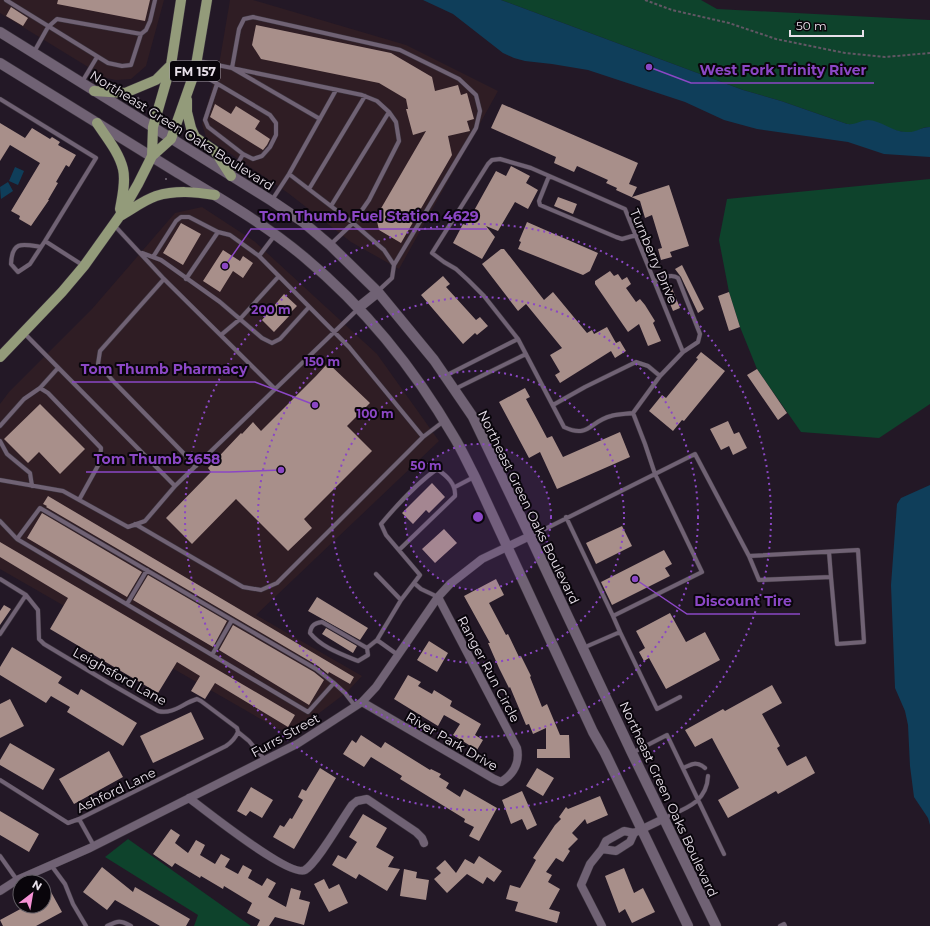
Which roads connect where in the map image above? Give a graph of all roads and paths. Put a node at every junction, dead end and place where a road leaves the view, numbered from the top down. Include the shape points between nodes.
1 (6, 0) edge
2 (155, 0) edge
3 (181, 0) edge
4 (207, 0) edge
5 (645, 0) edge
6 (48, 26) junction
7 (0, 32) edge
8 (141, 34) junction
9 (33, 52) junction
10 (930, 53) edge
11 (97, 57) junction
12 (198, 61) junction
13 (0, 63) edge
14 (171, 65) junction
15 (232, 68) junction
16 (196, 71) junction
17 (81, 83) junction
18 (217, 84) junction
19 (336, 90) junction
20 (94, 91) junction
21 (136, 94) dead end
22 (187, 96) junction
23 (365, 96) junction
24 (0, 99) edge
25 (142, 106) dead end
26 (389, 112) junction
27 (320, 119) junction
28 (97, 123) junction
29 (153, 127) junction
30 (171, 139) junction
31 (243, 154) junction
32 (152, 156) junction
33 (289, 174) junction
34 (231, 176) junction
35 (550, 176) junction
36 (309, 189) junction
37 (215, 195) junction
38 (272, 201) junction
39 (331, 206) junction
40 (116, 221) junction
41 (353, 223) junction
42 (218, 232) junction
43 (275, 235) junction
44 (636, 235) junction
45 (46, 241) junction
46 (330, 245) junction
47 (41, 247) junction
48 (139, 252) junction
49 (259, 256) junction
50 (153, 257) junction
51 (394, 265) junction
52 (84, 266) junction
53 (279, 276) junction
54 (186, 278) junction
55 (164, 279) junction
56 (655, 281) junction
57 (378, 292) junction
58 (309, 307) junction
59 (358, 308) junction
60 (240, 319) junction
61 (334, 332) junction
62 (24, 333) junction
63 (221, 335) junction
64 (518, 339) junction
65 (683, 352) junction
66 (526, 354) junction
67 (0, 357) edge
68 (58, 368) junction
69 (445, 376) junction
70 (660, 376) junction
71 (40, 388) junction
72 (275, 389) junction
73 (454, 390) junction
74 (553, 405) junction
75 (633, 413) junction
76 (444, 421) junction
77 (0, 426) edge
78 (423, 437) junction
79 (0, 441) edge
80 (196, 466) junction
81 (655, 474) junction
82 (475, 477) junction
83 (0, 480) edge
84 (32, 486) junction
85 (175, 486) junction
86 (455, 487) junction
87 (79, 500) junction
88 (566, 517) junction
89 (0, 521) edge
90 (135, 524) junction
91 (530, 536) junction
92 (18, 539) junction
93 (507, 546) junction
94 (399, 550) junction
95 (829, 552) junction
96 (749, 556) junction
97 (147, 570) junction
98 (376, 574) dead end
99 (831, 577) junction
100 (0, 579) edge
101 (414, 583) junction
102 (26, 595) junction
103 (438, 597) junction
104 (401, 600) junction
105 (126, 604) junction
106 (613, 616) junction
107 (232, 620) junction
108 (620, 632) junction
109 (0, 634) edge
110 (377, 640) junction
111 (367, 648) junction
112 (582, 648) junction
113 (212, 655) junction
114 (398, 655) junction
115 (334, 683) junction
116 (680, 697) dead end
117 (358, 704) junction
118 (238, 732) junction
119 (518, 753) joint
120 (632, 753) junction
121 (265, 760) junction
122 (683, 768) junction
123 (705, 768) dead end
124 (708, 776) dead end
125 (0, 780) edge
126 (189, 798) junction
127 (699, 800) junction
128 (79, 819) junction
129 (663, 819) junction
130 (638, 832) junction
131 (424, 843) dead end
132 (94, 846) junction
133 (602, 849) junction
134 (724, 854) dead end
135 (0, 856) edge
136 (51, 865) junction
137 (13, 874) edge
138 (31, 874) edge
139 (12, 883) edge
140 (0, 891) edge
141 (84, 926) edge
142 (107, 926) edge
143 (132, 926) edge
144 (602, 926) edge
145 (688, 926) edge
146 (716, 926) edge
147 (780, 926) edge
148 (785, 926) edge

1 - 6 lane
2 - 8 lane via 150,21
3 - 14 main road, FM 157
4 - 12 main road, FM 157
5 - 10 path via 672,10 729,23 776,38 845,53 885,57
6 - 8 lane via 57,19
6 - 9 lane
6 - 11 lane
7 - 9 main road, Northeast Green Oaks Boulevard
8 - 11 lane via 131,65 108,63
9 - 17 main road, Northeast Green Oaks Boulevard
11 - 17 lane
12 - 15 lane
12 - 16 main road, FM 157
13 - 28 main road
14 - 20 main road via 156,80 125,93
14 - 29 main road, FM 157
15 - 19 lane
15 - 27 lane
15 - 51 lane via 239,29 244,19 253,17 400,50 459,79 476,95 480,111 476,128
16 - 18 lane
16 - 22 main road, FM 157
17 - 20 main road, Northeast Green Oaks Boulevard
18 - 31 lane via 205,120 208,128
18 - 31 lane via 270,115 276,123 276,136 262,156 253,159
19 - 23 lane
19 - 27 lane
20 - 29 main road, Northeast Green Oaks Boulevard
21 - 25 path
22 - 30 main road, FM 157
22 - 34 main road via 187,112 195,137 215,151
23 - 26 lane via 377,101
23 - 36 lane
24 - 45 lane via 96,158
26 - 39 lane
26 - 41 lane via 396,122 399,141 375,189
27 - 33 lane
28 - 32 main road
28 - 40 main road via 118,155 123,169 124,188
29 - 30 main road, Northeast Green Oaks Boulevard
29 - 32 main road, FM 157
30 - 32 main road, FM 157
30 - 34 main road, Northeast Green Oaks Boulevard
31 - 34 lane
32 - 37 main road
32 - 40 main road, FM 157
33 - 36 lane
33 - 38 lane
34 - 38 main road, Northeast Green Oaks Boulevard
35 - 44 lane, Turnberry Drive via 625,209
35 - 44 lane via 539,201 540,206 622,239
35 - 64 lane, Turnberry Drive via 512,161 500,158 492,160 432,254 468,280
36 - 39 lane
37 - 40 main road via 195,192 155,196
37 - 43 main road
38 - 46 main road, Northeast Green Oaks Boulevard via 303,222
39 - 41 lane
40 - 48 lane
40 - 52 main road, FM 157
41 - 46 lane
41 - 51 lane via 384,250
42 - 49 lane via 230,235
42 - 50 lane via 189,217 181,217
42 - 54 lane
43 - 49 lane
43 - 59 main road via 316,267
44 - 56 lane, Turnberry Drive
45 - 47 lane
45 - 52 lane
46 - 57 main road, Northeast Green Oaks Boulevard
47 - 47 lane via 21,244 14,248 11,264 18,272 30,264
48 - 50 lane
48 - 55 lane
49 - 53 lane
50 - 54 lane
51 - 57 lane via 392,278
52 - 62 main road, FM 157
53 - 58 lane
53 - 60 lane
54 - 60 lane
55 - 63 lane
55 - 80 lane via 100,351 98,364
56 - 65 lane, Turnberry Drive
56 - 65 lane via 675,276 687,299 700,337 698,342
57 - 59 main road
57 - 69 main road, Northeast Green Oaks Boulevard via 424,346
58 - 60 lane via 280,339 272,343
58 - 61 lane
59 - 61 lane
59 - 76 main road via 409,369
60 - 63 lane
61 - 72 lane
61 - 78 lane
62 - 67 main road, FM 157
62 - 68 lane
63 - 72 lane
64 - 66 lane, Turnberry Drive
64 - 69 lane
65 - 70 lane
66 - 73 lane
66 - 74 lane, Turnberry Drive
68 - 71 lane
68 - 85 lane
69 - 73 main road, Northeast Green Oaks Boulevard
70 - 74 lane via 648,366 636,362
70 - 75 lane
71 - 77 lane via 24,399
71 - 87 lane via 48,393 101,448 100,462
72 - 80 lane
73 - 91 main road, Northeast Green Oaks Boulevard via 475,421
74 - 75 lane, Turnberry Drive via 564,427 581,432 610,416
75 - 81 lane
76 - 78 lane
76 - 82 main road
78 - 90 lane via 276,583 261,590 243,587
79 - 84 lane via 7,454 30,473
80 - 85 lane
81 - 88 lane
81 - 96 lane via 695,454
81 - 106 lane via 702,572
82 - 86 lane
82 - 93 main road
83 - 84 lane
84 - 87 lane via 63,491
85 - 90 lane via 145,521
86 - 94 lane via 455,496 452,500
86 - 94 lane via 437,469 395,507 380,524
87 - 90 lane via 128,527
88 - 91 lane
88 - 106 lane
89 - 92 lane
91 - 93 street, Furrs Street
91 - 112 main road, Northeast Green Oaks Boulevard
92 - 97 lane via 40,508
92 - 105 lane
93 - 103 street, Furrs Street via 482,559
93 - 130 main road via 605,753
94 - 101 lane via 420,575
95 - 96 lane
95 - 99 lane
95 - 99 lane via 858,550 864,642 837,644
96 - 99 lane via 759,580
97 - 105 lane
97 - 107 lane
98 - 104 lane
100 - 102 lane, Leighsford Lane
101 - 103 lane
101 - 104 lane
102 - 109 lane
102 - 118 lane, Leighsford Lane via 38,610 39,639 44,644 158,711 165,713 197,699 237,728
103 - 114 street, Furrs Street
103 - 119 street, Ranger Run Circle
104 - 110 lane
105 - 113 lane
106 - 108 lane
107 - 113 lane
107 - 115 lane via 316,669
108 - 112 lane
108 - 116 lane via 657,709
110 - 111 lane
110 - 114 lane
111 - 111 lane via 368,655 358,661 334,651 314,638 310,629 316,623 322,622
112 - 120 main road, Northeast Green Oaks Boulevard
113 - 115 lane via 308,712
114 - 117 street, Furrs Street via 376,687
115 - 117 lane
117 - 119 street, River Park Drive via 501,782 513,770
117 - 121 street, Furrs Street via 297,744
118 - 121 lane, Leighsford Lane
118 - 128 lane, Ashford Lane via 226,746
120 - 122 lane via 667,735
120 - 129 main road, Northeast Green Oaks Boulevard
121 - 126 street, Furrs Street
122 - 123 lane via 696,763
122 - 127 lane
124 - 127 lane via 706,789
125 - 128 lane, Ashford Lane via 68,823
126 - 131 street via 257,849 301,872 318,857 356,801 367,799 416,832
126 - 132 street, Furrs Street
127 - 129 lane
127 - 134 lane
128 - 132 lane
129 - 130 street
129 - 146 main road, Northeast Green Oaks Boulevard
130 - 133 street via 624,831 606,841
130 - 133 street via 630,842 616,851
130 - 145 main road
132 - 136 street, Furrs Street
133 - 144 street via 590,864 581,885
135 - 137 lane
136 - 138 street, Furrs Street
136 - 141 lane via 65,884
139 - 140 street, Furrs Street
142 - 143 lane via 117,921
147 - 148 lane

